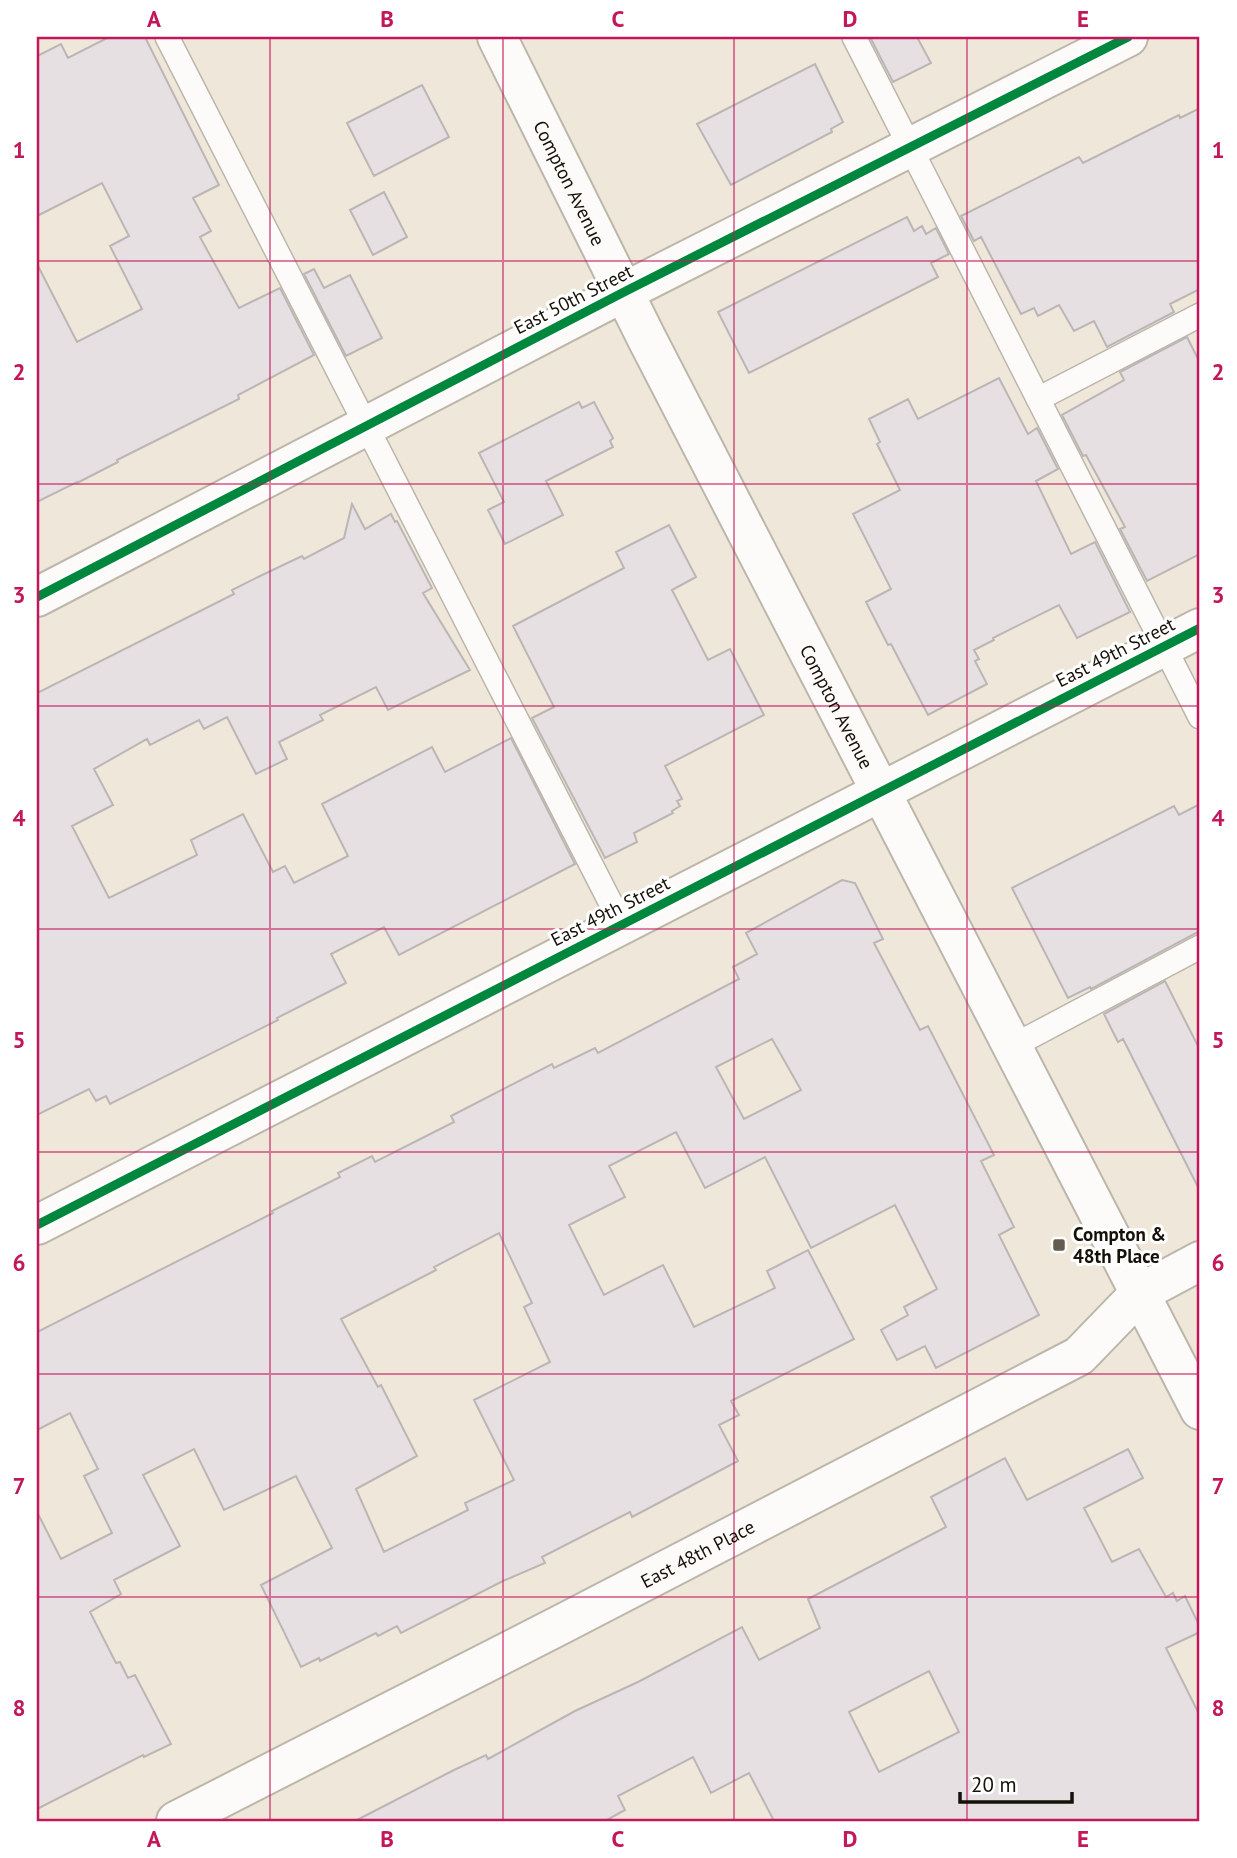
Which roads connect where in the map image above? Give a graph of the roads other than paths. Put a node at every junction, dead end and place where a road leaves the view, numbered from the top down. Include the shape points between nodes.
1 (167, 37) edge
2 (498, 37) edge
3 (854, 37) edge
4 (1128, 37) edge
5 (910, 147) junction
6 (624, 292) junction
7 (1200, 315) edge
8 (1038, 399) junction
9 (366, 426) junction
10 (37, 597) edge
11 (1200, 628) edge
12 (1165, 646) junction
13 (1200, 717) edge
14 (881, 792) junction
15 (622, 925) junction
16 (1200, 947) edge
17 (1012, 1047) junction
18 (37, 1225) edge
19 (1200, 1261) edge
20 (1140, 1293) junction
21 (1200, 1410) edge
22 (176, 1821) edge

1 - 9 lane
2 - 6 street, Compton Avenue
3 - 5 lane
4 - 5 street, East 50th Street
5 - 6 street, East 50th Street
5 - 8 lane
6 - 9 street, East 50th Street
6 - 14 street, Compton Avenue
7 - 8 lane
8 - 12 lane
9 - 10 street, East 50th Street
9 - 15 lane
11 - 12 street, East 49th Street
12 - 13 lane
12 - 14 street, East 49th Street
14 - 15 street, East 49th Street
14 - 17 street, Compton Avenue
15 - 18 street, East 49th Street
16 - 17 lane
17 - 20 street, Compton Avenue
19 - 20 street, East 48th Place
20 - 21 street, Compton Avenue
20 - 22 street, East 48th Place via 1079,1356

